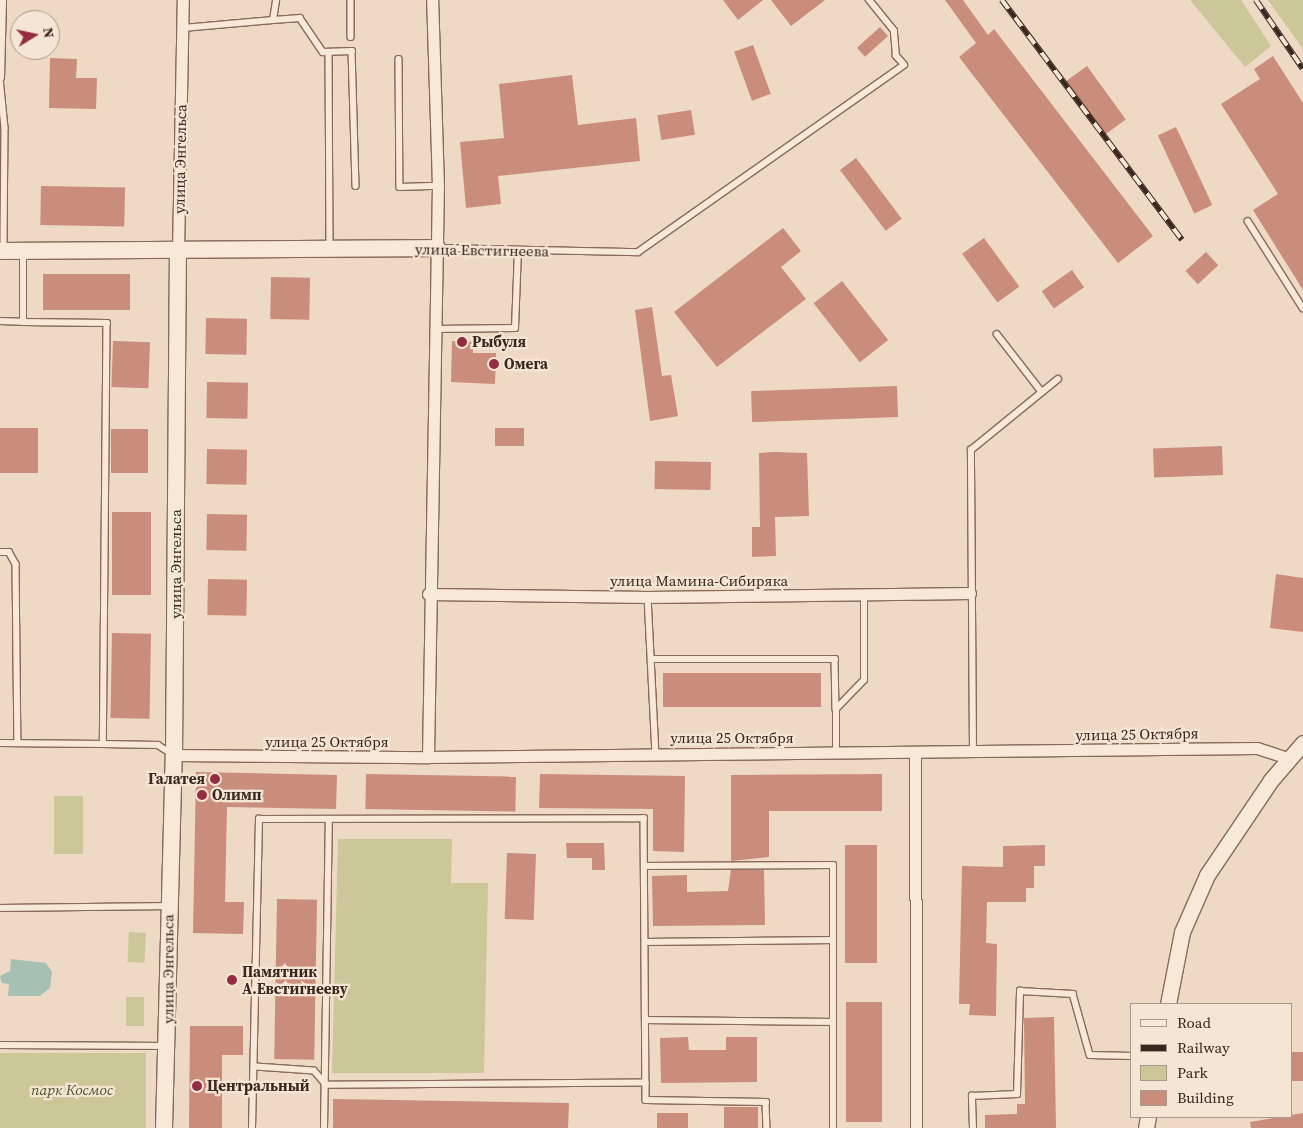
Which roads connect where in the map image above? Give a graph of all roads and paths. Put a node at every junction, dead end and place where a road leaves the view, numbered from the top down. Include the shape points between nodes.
1 (2, 0) edge
2 (183, 0) edge
3 (276, 0) edge
4 (351, 0) edge
5 (432, 0) edge
6 (869, 0) edge
7 (273, 20) junction
8 (183, 28) junction
9 (351, 37) dead end
10 (329, 52) junction
11 (399, 59) dead end
12 (1, 78) edge
13 (356, 186) dead end
14 (438, 186) junction
15 (1248, 220) dead end
16 (437, 248) junction
17 (330, 249) junction
18 (2, 251) edge
19 (23, 251) junction
20 (178, 251) junction
21 (518, 251) junction
22 (1303, 308) edge
23 (0, 321) edge
24 (23, 322) junction
25 (433, 329) junction
26 (998, 334) dead end
27 (1058, 379) dead end
28 (1042, 392) junction
29 (0, 552) edge
30 (970, 593) junction
31 (428, 594) junction
32 (864, 594) junction
33 (648, 598) junction
34 (651, 659) junction
35 (836, 709) junction
36 (1303, 742) edge
37 (0, 743) edge
38 (18, 743) junction
39 (103, 744) junction
40 (973, 751) junction
41 (836, 752) junction
42 (914, 752) junction
43 (656, 754) junction
44 (174, 755) junction
45 (428, 757) junction
46 (1287, 758) junction
47 (329, 820) junction
48 (645, 866) junction
49 (168, 906) junction
50 (0, 908) edge
51 (833, 940) junction
52 (645, 942) junction
53 (1168, 1003) edge
54 (646, 1020) junction
55 (833, 1022) junction
56 (0, 1045) edge
57 (168, 1046) junction
58 (1130, 1056) edge
59 (256, 1067) junction
60 (646, 1083) junction
61 (326, 1084) junction
62 (164, 1128) edge
63 (252, 1128) edge
64 (324, 1128) edge
65 (767, 1128) edge
66 (832, 1128) edge
67 (916, 1128) edge
68 (973, 1128) edge

1 - 12 lane
2 - 8 street, улица Энгельса
3 - 7 lane
4 - 9 lane
5 - 14 street
6 - 21 lane, улица Евстигнеева via 894,31 896,56 904,65 638,252
7 - 8 lane
7 - 10 lane via 300,18 323,52
8 - 20 street, улица Энгельса
10 - 13 lane via 352,51
10 - 17 lane
11 - 14 lane via 400,187
12 - 18 lane
14 - 16 street
15 - 22 lane
16 - 17 main road, улица Евстигнеева
16 - 21 lane, улица Евстигнеева
16 - 25 street
17 - 20 main road, улица Евстигнеева
18 - 19 main road, улица Евстигнеева
19 - 20 main road, улица Евстигнеева
19 - 24 lane
20 - 44 main road, улица Энгельса
21 - 25 lane via 515,328
23 - 24 lane
24 - 39 lane via 107,323
25 - 31 street
26 - 28 lane
27 - 28 lane
28 - 30 lane via 971,450
29 - 38 lane via 9,552 16,564
30 - 32 street, улица Мамина-Сибиряка
30 - 40 lane
31 - 33 street, улица Мамина-Сибиряка
31 - 45 street
32 - 33 street, улица Мамина-Сибиряка
32 - 35 lane via 864,680
33 - 34 lane
34 - 35 lane via 835,659
34 - 43 lane
35 - 41 lane
36 - 46 street
37 - 38 lane
38 - 39 lane
39 - 44 lane via 158,745
40 - 42 street, улица 25 Октября
40 - 46 street, улица 25 Октября via 1256,748
41 - 42 street, улица 25 Октября
41 - 43 street, улица 25 Октября
42 - 67 street
43 - 45 street, улица 25 Октября
44 - 45 street, улица 25 Октября
44 - 49 main road, улица Энгельса
46 - 53 street via 1207,875 1182,932
47 - 48 lane via 644,818
47 - 59 lane via 259,819
47 - 61 lane
48 - 51 lane via 833,865
48 - 52 lane
49 - 50 lane
49 - 57 main road, улица Энгельса
51 - 52 lane
51 - 55 lane
52 - 54 lane
54 - 55 lane
54 - 60 lane
55 - 66 lane
56 - 57 lane
57 - 62 main road, улица Энгельса
58 - 68 lane via 1090,1055 1073,994 1020,991 1017,1094 972,1096
59 - 61 lane via 314,1071
59 - 63 lane
60 - 61 lane
60 - 65 lane via 646,1100 766,1102
61 - 64 lane

